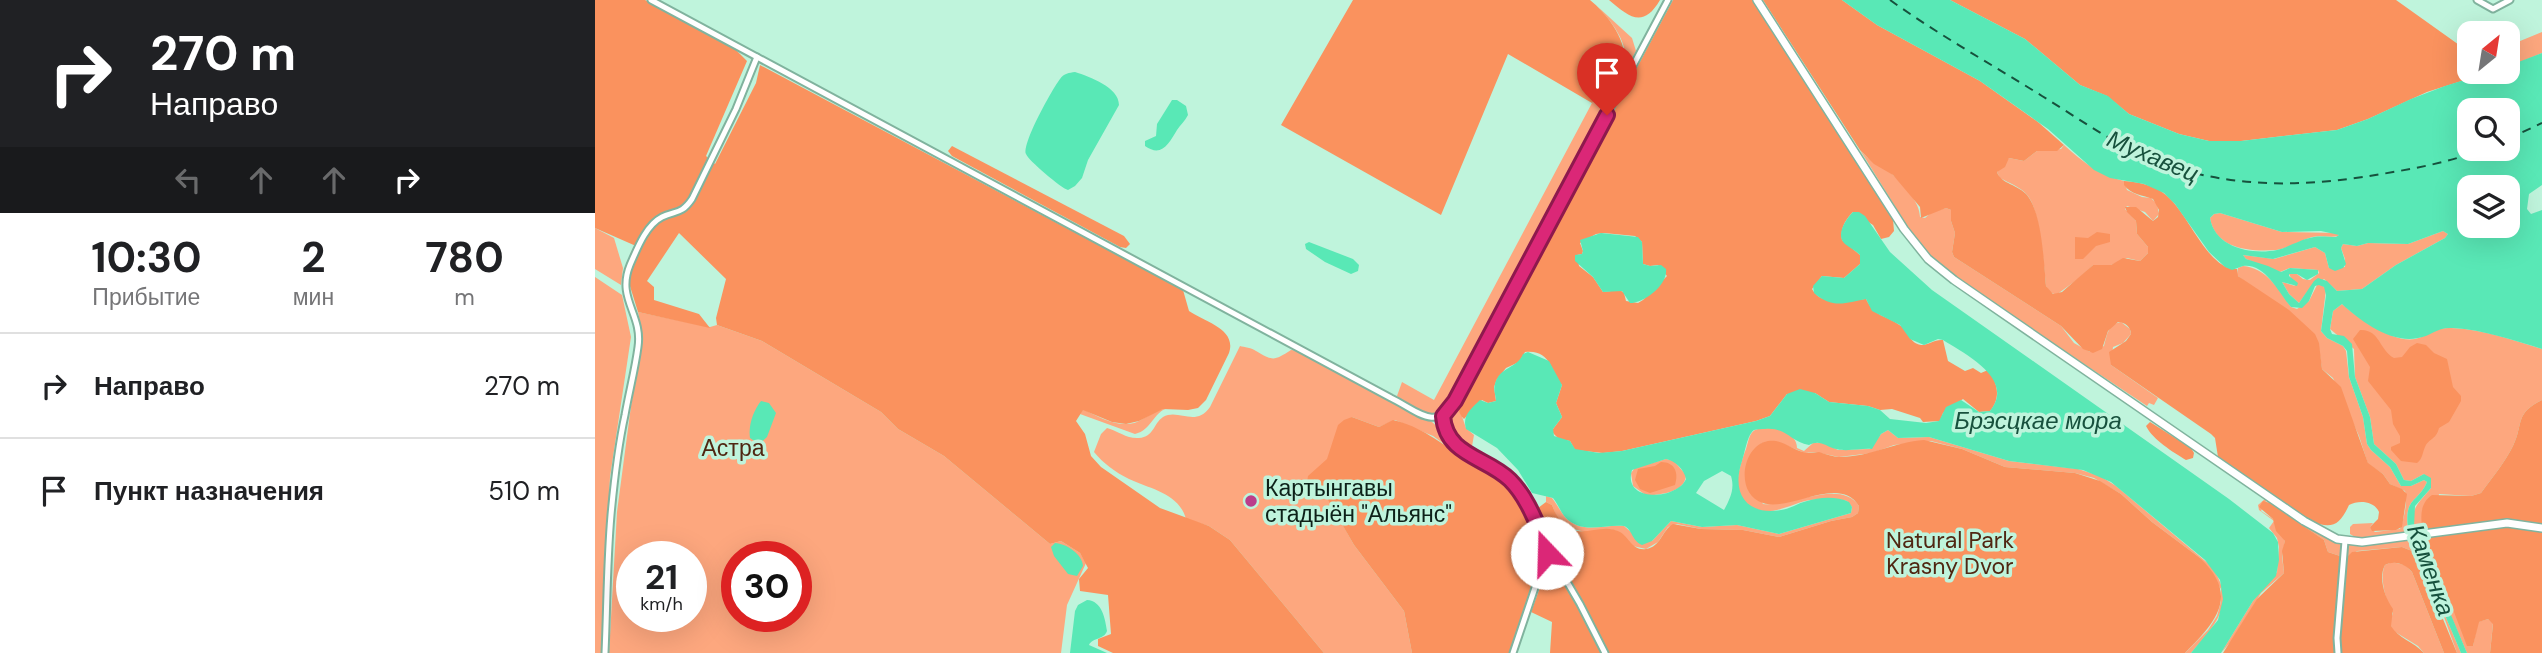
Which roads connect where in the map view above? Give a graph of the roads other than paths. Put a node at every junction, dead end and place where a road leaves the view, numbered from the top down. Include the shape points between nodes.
1 (651, 0) edge
2 (1668, 0) edge
3 (1757, 0) edge
4 (2477, 0) edge
5 (2509, 0) edge
6 (757, 57) junction
7 (1443, 416) junction
8 (2542, 528) edge
9 (2345, 541) junction
10 (1549, 551) junction
11 (605, 653) edge
12 (1513, 653) edge
13 (1605, 653) edge
14 (2338, 653) edge

1 - 6 street
2 - 7 street
3 - 9 street via 1904,229 1935,266 2304,521
4 - 5 street via 2493,9
6 - 7 street via 1391,398 1429,417
6 - 11 street via 692,200 675,215 654,222 629,269 624,289 639,334 611,514
7 - 10 street via 1447,434 1459,449 1516,487
8 - 9 street via 2507,523 2401,539
9 - 14 street
10 - 12 street
10 - 13 street

